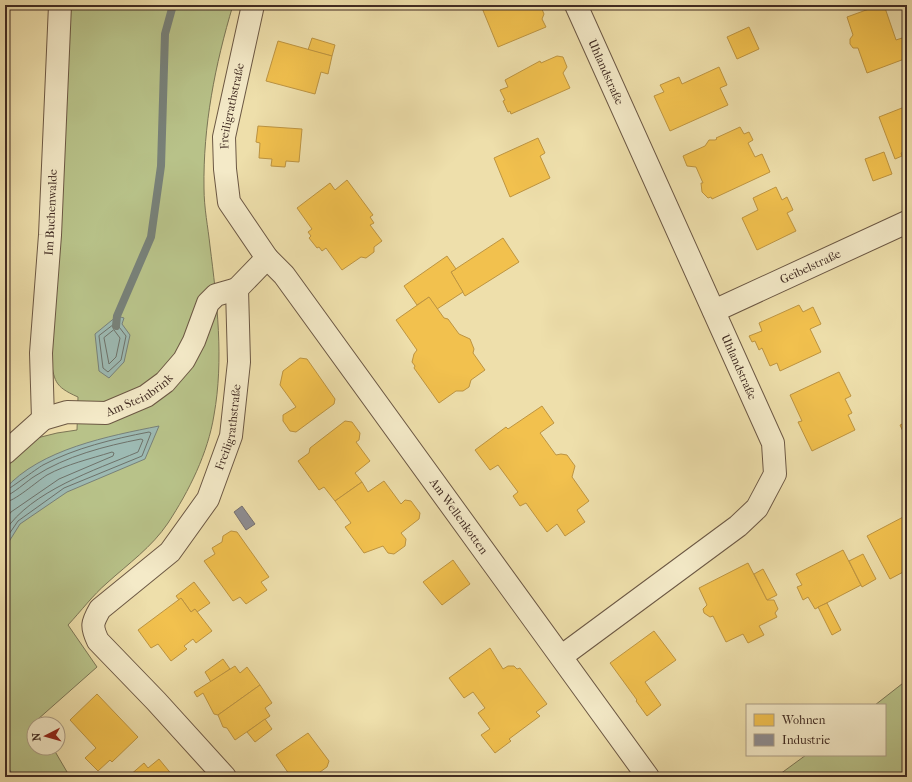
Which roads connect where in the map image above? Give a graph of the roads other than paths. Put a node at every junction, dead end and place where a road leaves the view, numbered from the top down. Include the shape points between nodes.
1 (60, 5) edge
2 (253, 5) edge
3 (576, 5) edge
4 (907, 222) edge
5 (267, 258) junction
6 (237, 289) junction
7 (714, 311) junction
8 (43, 420) junction
9 (5, 452) edge
10 (562, 656) junction
11 (224, 777) edge
12 (648, 777) edge

1 - 8 street, Im Buchenwalde via 50,235 41,353
2 - 5 street, Freiligrathstraße via 224,137 225,169 229,202
3 - 7 street, Uhlandstraße
4 - 7 street, Geibelstraße
5 - 6 street
5 - 10 street, Am Wellenkotten via 284,275
6 - 8 street, Am Steinbrink via 216,295 208,303 184,360 165,382 146,396 106,413 67,412
6 - 11 street, Freiligrathstraße via 239,362 231,436 208,499 170,552 100,609 93,621 98,641 156,700
7 - 10 street, Uhlandstraße via 773,443 775,474 758,508 738,526
8 - 9 street, Am Steinbrink
10 - 12 street, Am Wellenkotten

